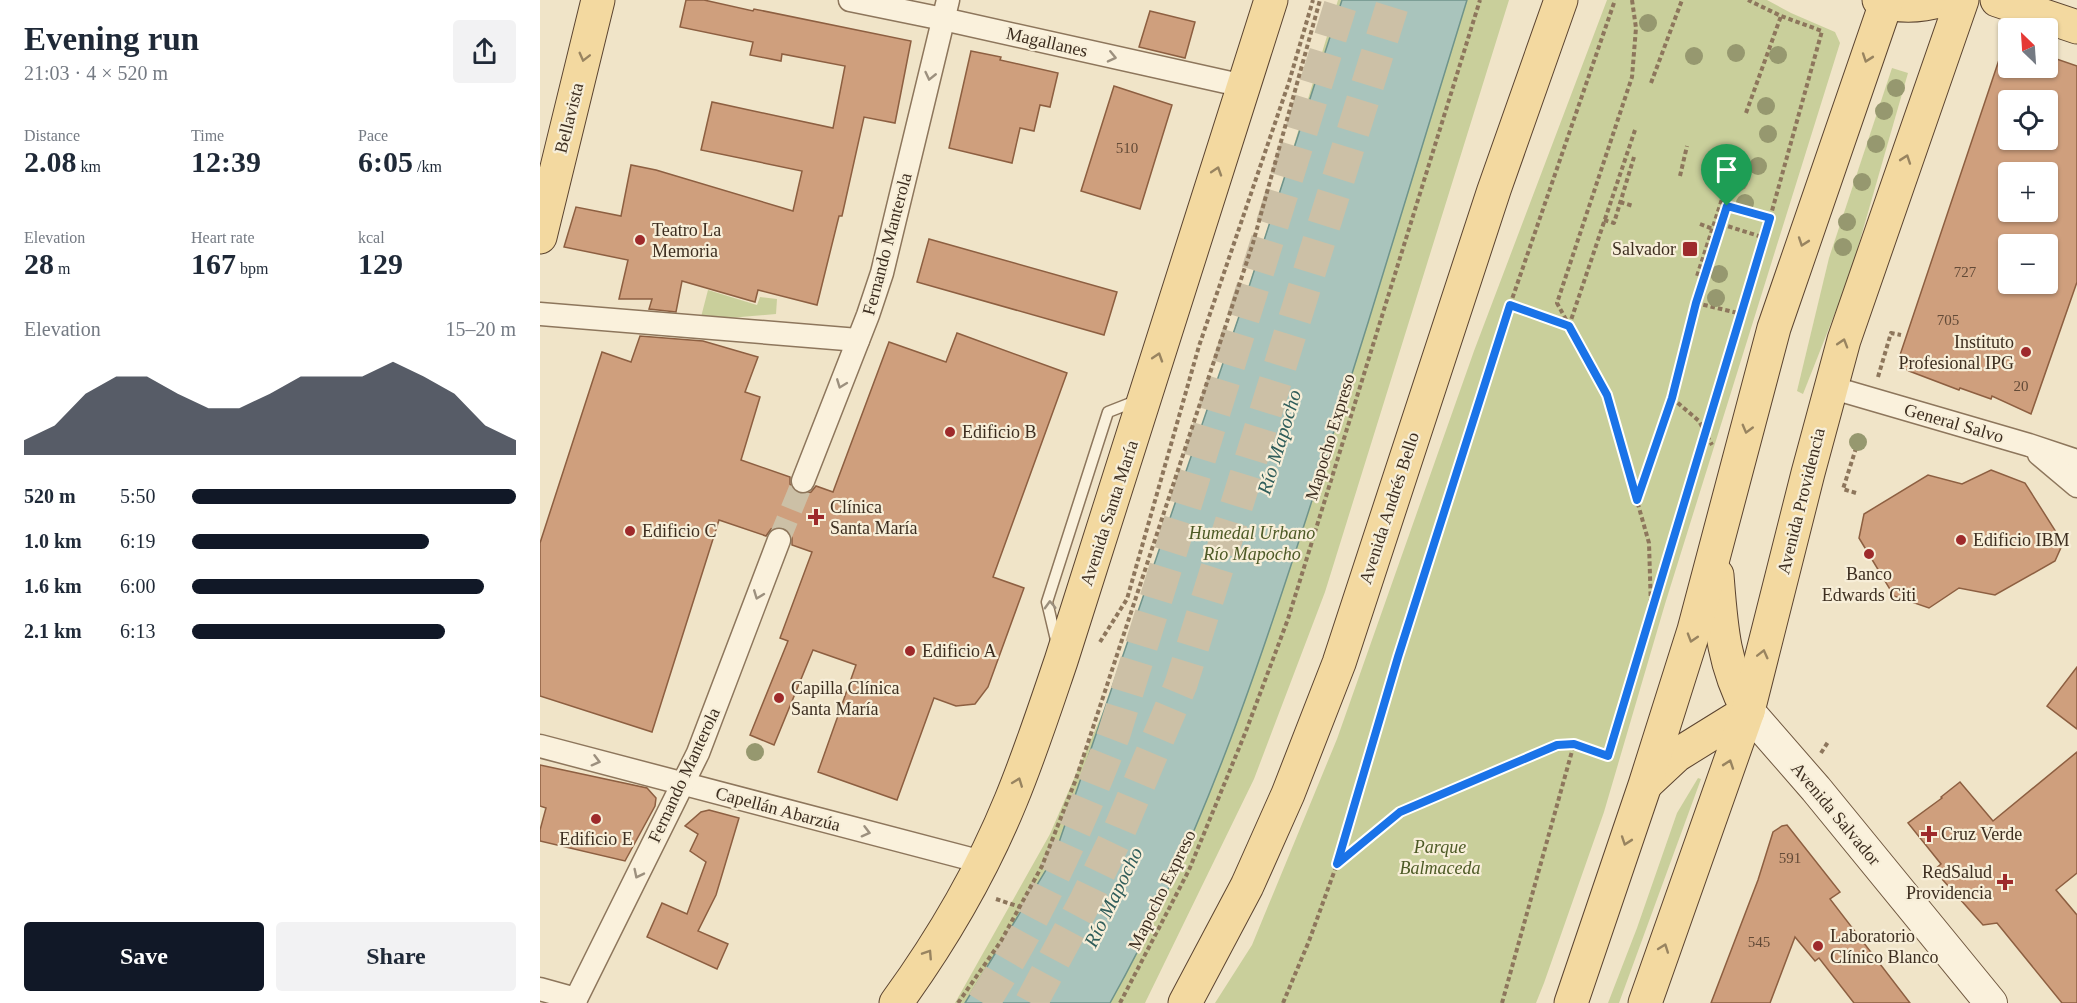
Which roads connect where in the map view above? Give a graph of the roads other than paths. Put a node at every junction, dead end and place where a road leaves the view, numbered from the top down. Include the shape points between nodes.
1 (598, 0) edge
2 (850, 0) edge
3 (1271, 0) edge
4 (1562, 0) edge
5 (1942, 0) edge
6 (1962, 0) edge
7 (1997, 0) edge
8 (1884, 1) edge
9 (945, 9) edge
10 (2077, 27) edge
11 (1244, 86) junction
12 (540, 237) edge
13 (540, 314) edge
14 (858, 340) junction
15 (1830, 387) junction
16 (2029, 445) junction
17 (2077, 461) edge
18 (803, 481) tunnel mouth
19 (2077, 486) edge
20 (779, 540) tunnel mouth
21 (1715, 552) junction
22 (1748, 711) junction
23 (540, 746) edge
24 (682, 784) junction
25 (1645, 785) junction
26 (982, 862) junction
27 (540, 989) edge
28 (575, 1001) edge
29 (896, 1003) edge
30 (1185, 1003) edge
31 (1570, 1003) edge
32 (1645, 1003) edge
33 (1990, 1003) edge

1 -> 12 main road, Bellavista
2 - 9 street, Magallanes
3 - 11 main road, Avenida Santa María
4 - 30 main road, Avenida Andrés Bello via 1494,190 1336,673 1247,886
5 - 8 main road via 1906,5
15 -> 6 main road, Avenida Providencia
7 - 10 main road
8 -> 21 main road via 1774,328
9 -> 11 street, Magallanes
9 -> 14 street, Fernando Manterola via 882,273
26 -> 11 main road, Avenida Santa María via 1011,802 1061,661
13 - 14 street
14 -> 18 street, Fernando Manterola
15 - 16 street, General Salvo
22 -> 15 main road, Avenida Providencia
16 - 17 street, General Salvo
16 - 19 street
20 -> 24 street, Fernando Manterola via 698,753
21 - 22 main road via 1722,639
21 -> 25 main road
22 - 25 main road via 1677,755
32 -> 22 main road, Avenida Providencia
22 - 33 main road, Avenida Salvador
23 -> 24 street, Capellán Abarzúa
24 -> 26 street, Capellán Abarzúa
24 -> 28 street, Fernando Manterola
25 -> 31 main road
29 -> 26 main road, Avenida Santa María
27 - 28 street

